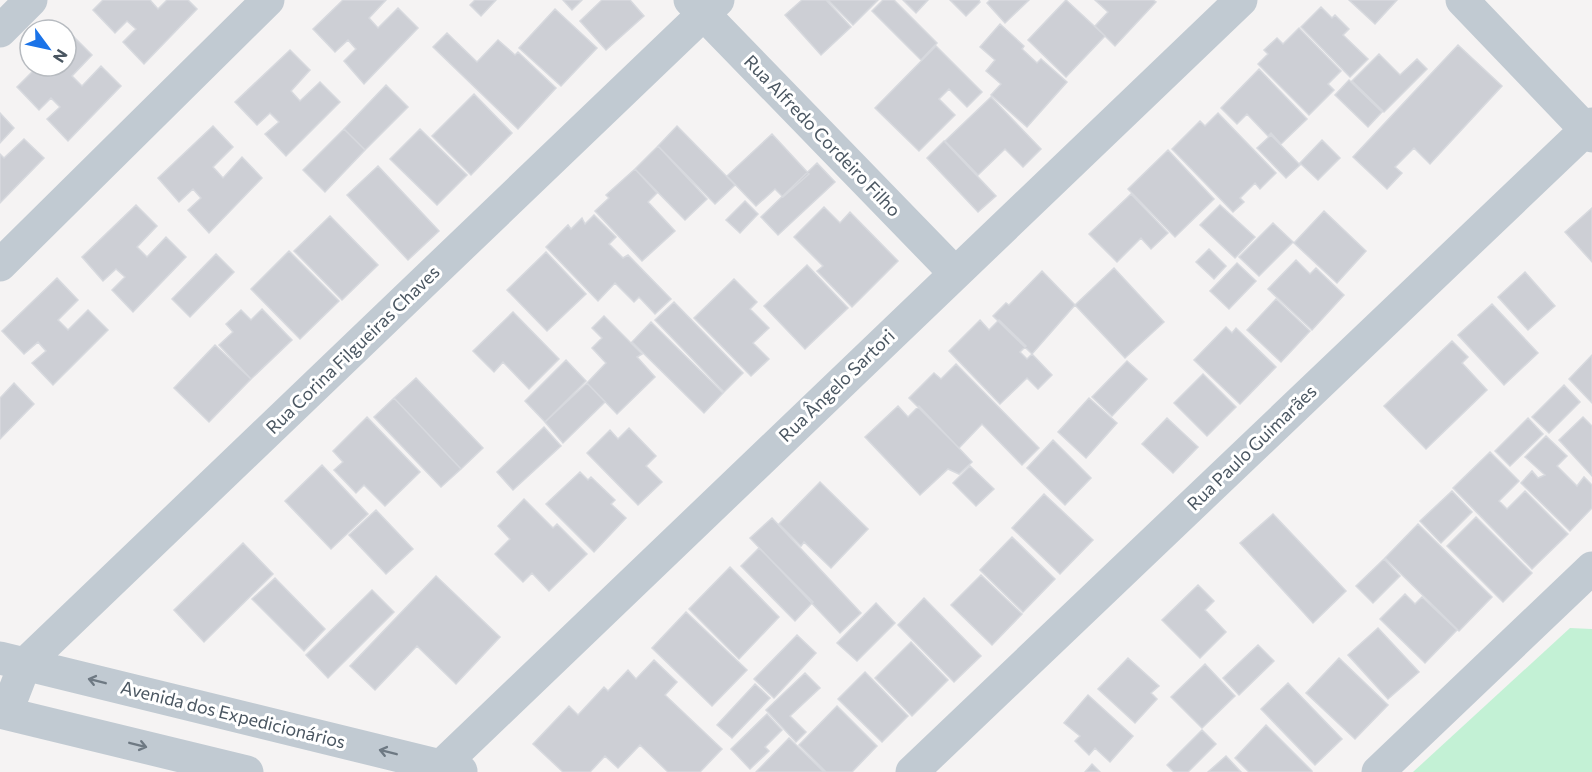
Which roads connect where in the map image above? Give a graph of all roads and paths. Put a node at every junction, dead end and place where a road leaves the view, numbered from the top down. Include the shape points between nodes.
1 (31, 0) edge
2 (268, 0) edge
3 (1240, 0) edge
4 (1462, 0) edge
5 (704, 5) edge
6 (0, 31) edge
7 (1590, 130) edge
8 (0, 265) edge
9 (955, 273) junction
10 (1588, 579) edge
11 (13, 661) edge
12 (3, 712) edge
13 (447, 770) edge
14 (247, 772) edge
15 (912, 772) edge
16 (1378, 772) edge

1 - 6 street
2 - 8 street
3 - 9 street, Rua Ângelo Sartori
4 - 7 street
5 - 9 street, Rua Alfredo Cordeiro Filho
5 - 11 street, Rua Corina Filgueiras Chaves
7 - 15 street, Rua Paulo Guimarães
9 - 13 street, Rua Ângelo Sartori
10 - 16 street
11 - 12 street, Rua Corina Filgueiras Chaves
13 -> 11 street, Avenida dos Expedicionários
12 -> 14 street

